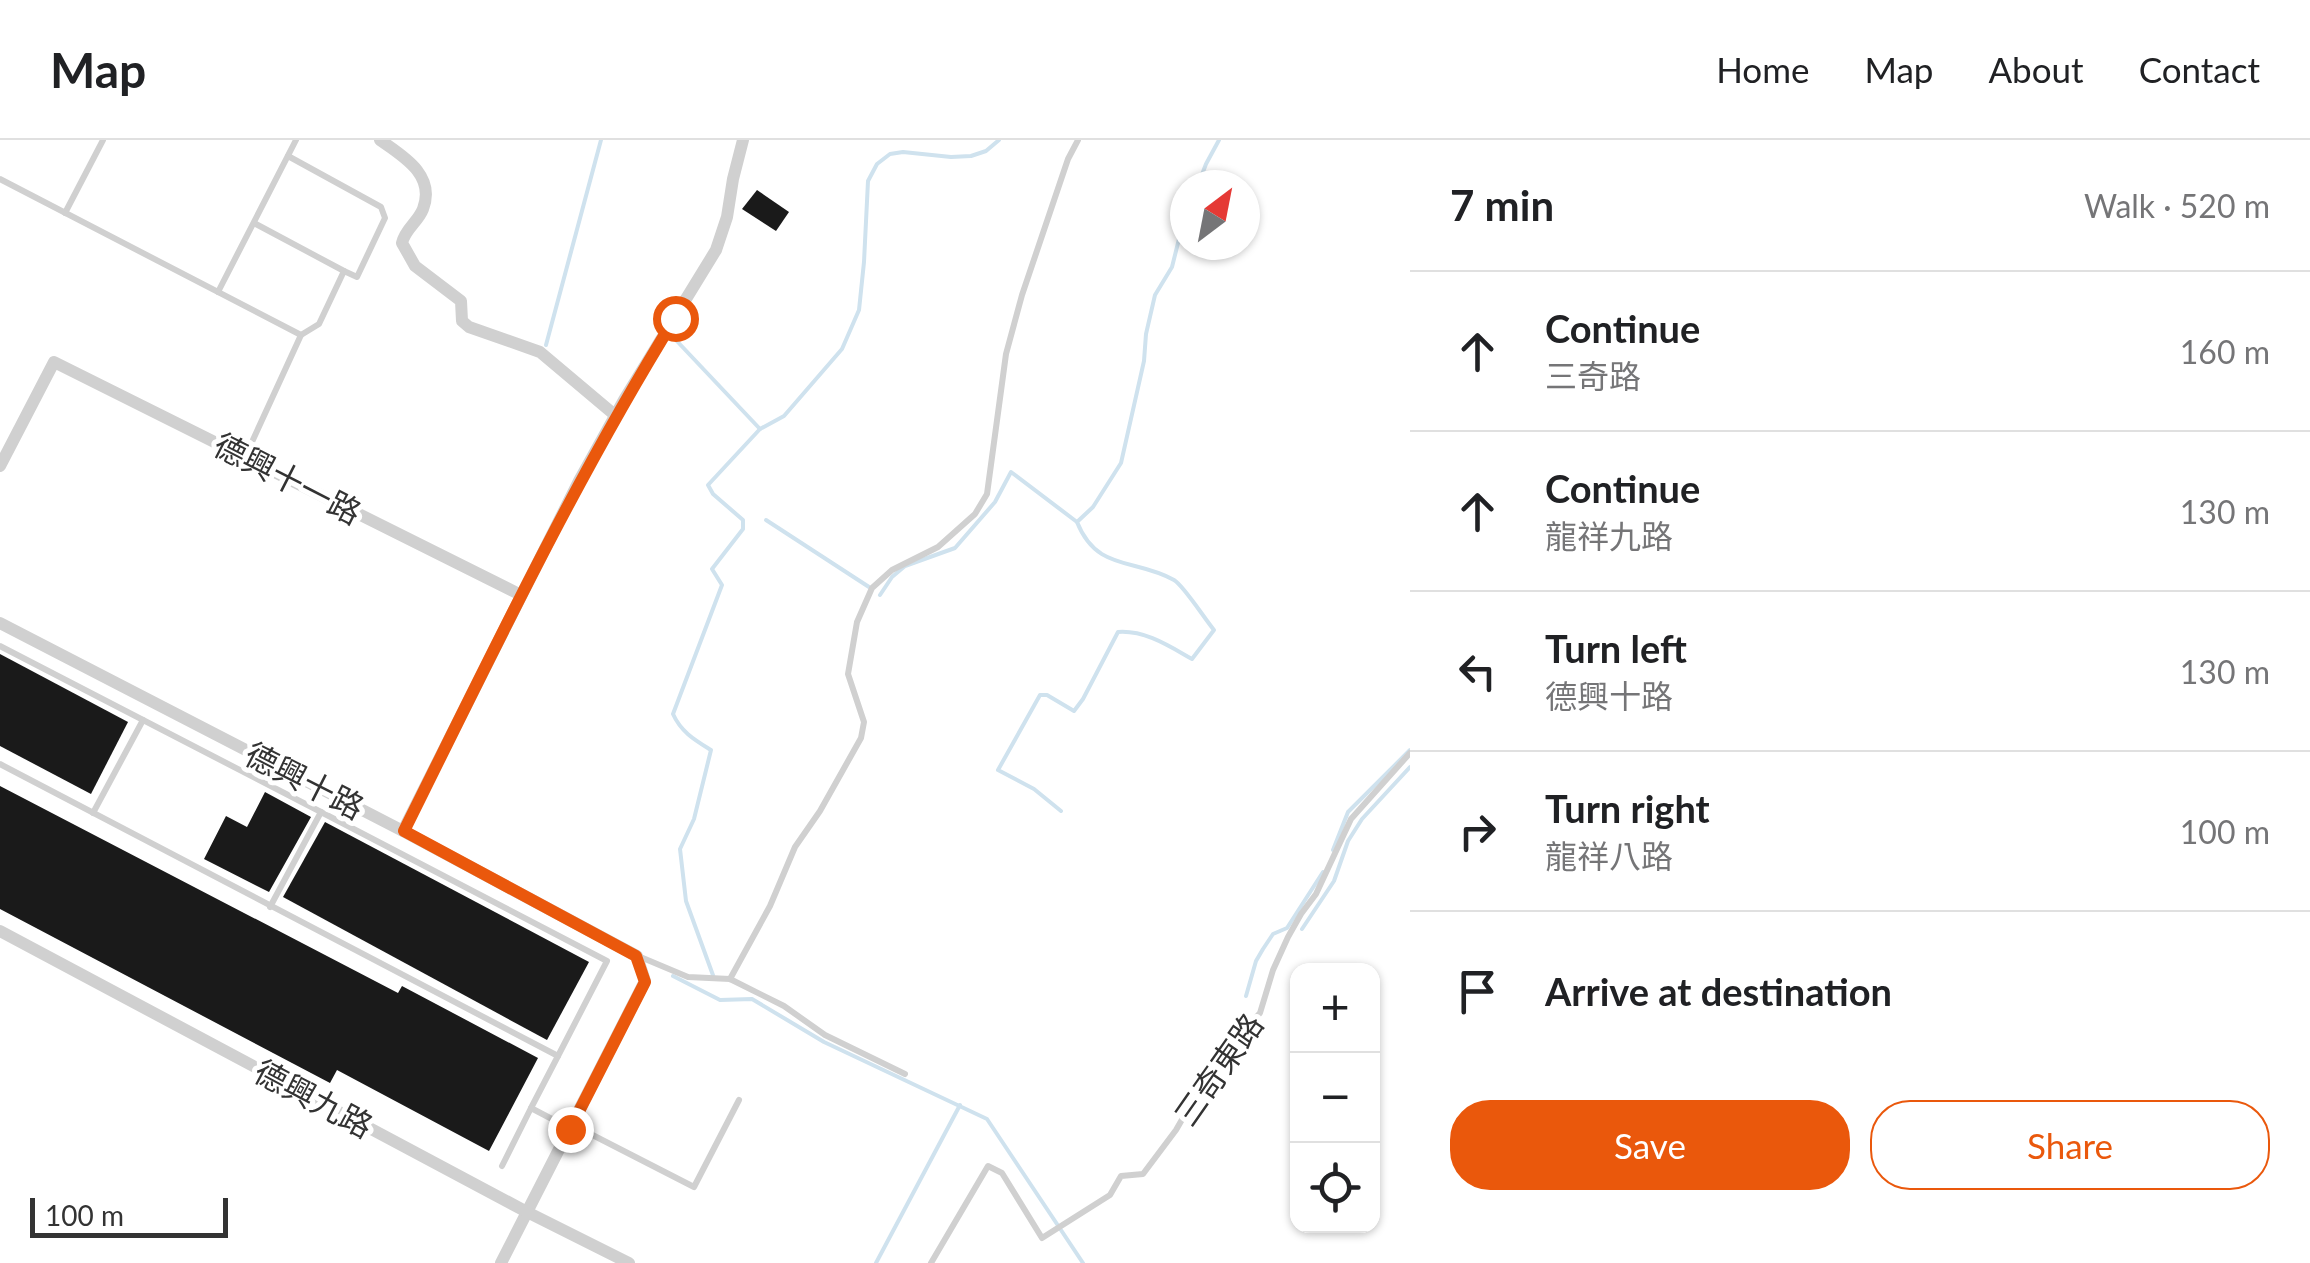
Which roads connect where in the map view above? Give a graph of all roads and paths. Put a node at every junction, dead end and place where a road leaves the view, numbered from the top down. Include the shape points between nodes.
1 (103, 140) edge
2 (296, 140) edge
3 (380, 140) edge
4 (743, 140) edge
5 (1078, 140) edge
6 (288, 156) junction
7 (0, 178) edge
8 (65, 212) junction
9 (254, 222) junction
10 (344, 271) junction
11 (218, 292) junction
12 (301, 335) junction
13 (616, 416) junction
14 (245, 456) junction
15 (0, 466) edge
16 (522, 595) junction
17 (0, 624) edge
18 (0, 646) edge
19 (144, 720) junction
20 (1410, 754) edge
21 (0, 764) edge
22 (321, 812) junction
23 (93, 813) junction
24 (404, 831) junction
25 (270, 908) junction
26 (0, 931) edge
27 (636, 956) junction
28 (730, 979) junction
29 (558, 1056) junction
30 (905, 1074) dead end
31 (739, 1100) dead end
32 (532, 1108) junction
33 (571, 1126) junction
34 (502, 1166) dead end
35 (528, 1212) junction
36 (501, 1263) edge
37 (628, 1263) edge
38 (932, 1263) edge

1 - 8 lane
2 - 6 lane
3 - 13 street via 422,174 422,210 402,243 415,266 461,301 462,321 540,352
4 - 13 street via 716,250
5 - 28 lane via 1006,354 987,494 938,548 892,570 872,588 857,622 848,674 864,722 861,738 796,847
6 - 9 lane
6 - 10 lane via 382,207 385,218 357,277
7 - 8 lane
8 - 11 lane
9 - 10 lane
9 - 11 lane
10 - 12 lane via 319,324
11 - 12 lane
12 - 14 lane
13 - 16 street
14 - 15 street, 德興十一路 via 54,362
14 - 16 street, 德興十一路
16 - 24 street
17 - 24 street, 德興十路
18 - 19 lane
19 - 22 lane
19 - 23 lane
20 - 38 lane, 三奇東路 via 1351,819 1288,937 1260,1013 1214,1064 1143,1174 1121,1176 1110,1195 1042,1238 1002,1173 988,1166
21 - 23 lane
22 - 25 lane
22 - 29 lane via 607,961
23 - 25 lane
24 - 27 street, 德興十路
25 - 29 lane
26 - 35 street, 德興九路
27 - 28 lane via 688,977
27 - 33 street via 645,982
28 - 30 lane
29 - 32 lane
31 - 33 lane via 694,1187
32 - 33 lane
32 - 34 lane
33 - 35 street
35 - 36 street
35 - 37 street, 德興九路

